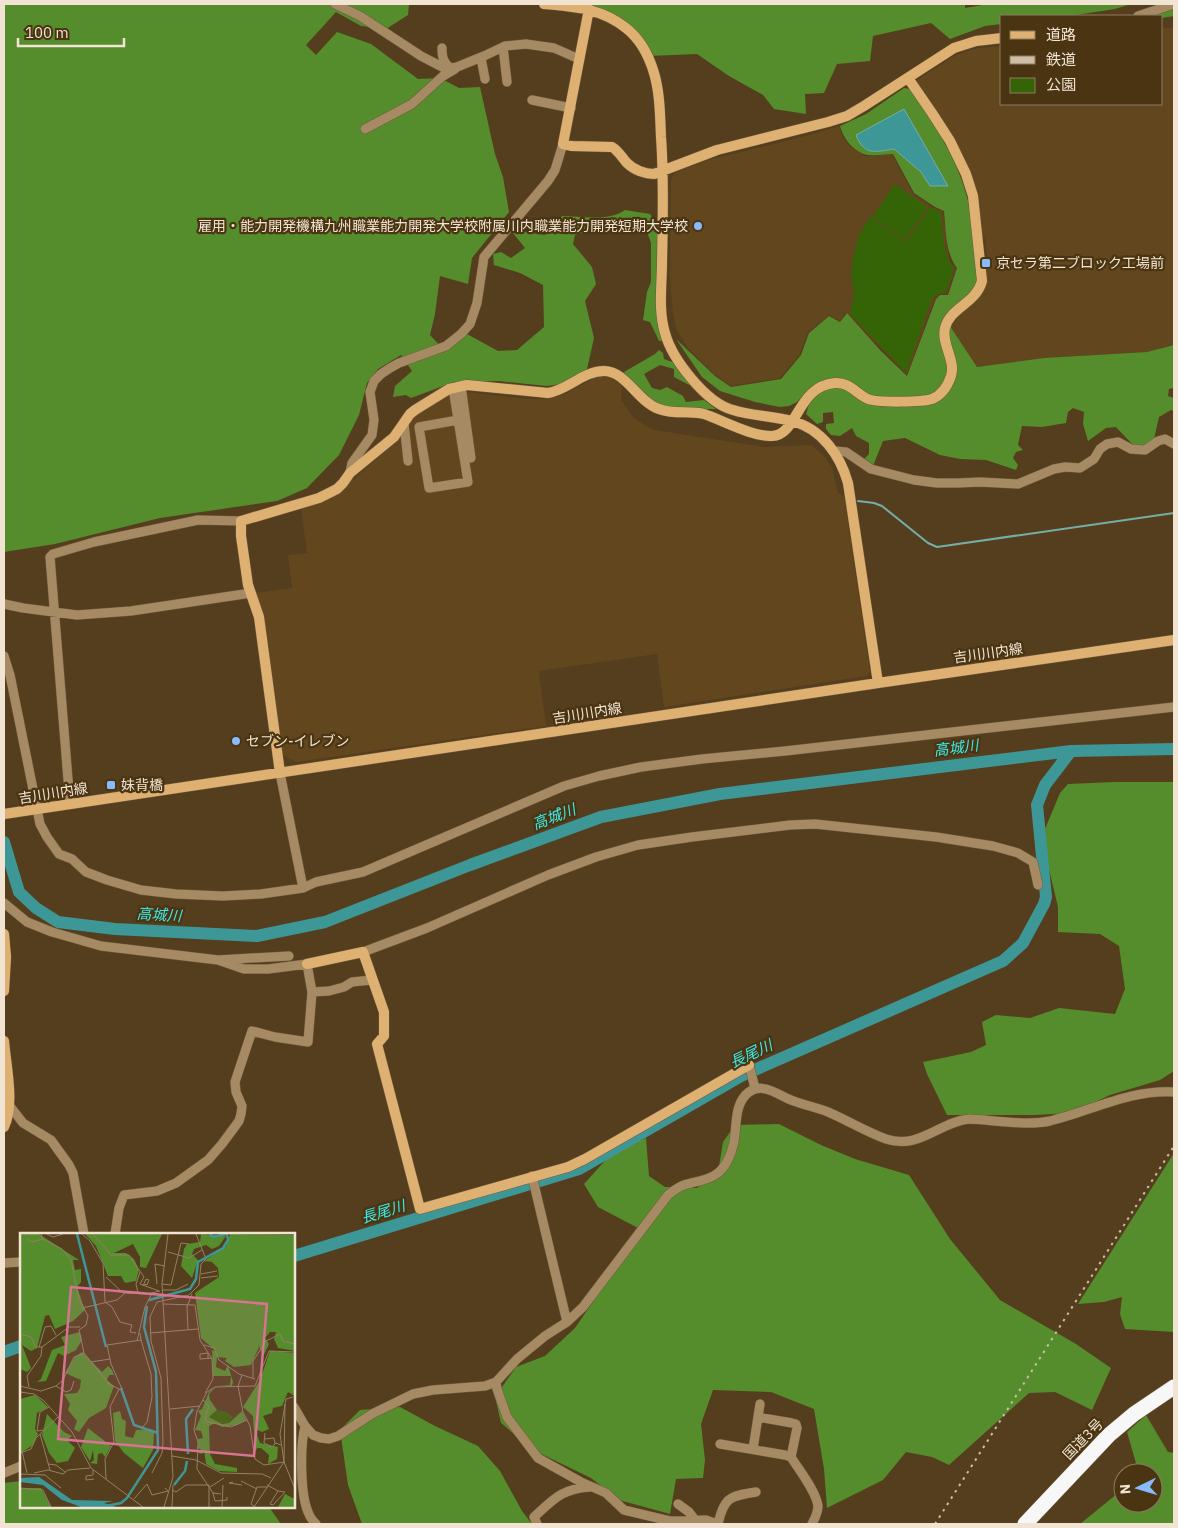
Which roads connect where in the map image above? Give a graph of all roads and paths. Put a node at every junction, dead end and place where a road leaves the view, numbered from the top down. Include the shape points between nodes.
1 (335, 4) edge
2 (544, 4) edge
3 (1174, 4) edge
4 (588, 9) junction
5 (1141, 15) edge
6 (1000, 38) edge
7 (503, 46) junction
8 (442, 48) dead end
9 (481, 58) junction
10 (579, 59) junction
11 (453, 68) junction
12 (908, 78) junction
13 (485, 79) dead end
14 (507, 82) dead end
15 (532, 100) dead end
16 (571, 108) junction
17 (364, 128) dead end
18 (564, 144) junction
19 (663, 170) junction
20 (457, 387) junction
21 (458, 420) junction
22 (793, 421) junction
23 (404, 422) junction
24 (1174, 444) edge
25 (834, 451) junction
26 (471, 458) dead end
27 (408, 461) dead end
28 (350, 473) junction
29 (241, 521) junction
30 (251, 592) junction
31 (4, 604) edge
32 (55, 612) junction
33 (1174, 640) edge
34 (4, 656) edge
35 (878, 683) junction
36 (1174, 707) edge
37 (280, 773) junction
38 (70, 804) junction
39 (38, 809) junction
40 (4, 814) edge
41 (1038, 885) dead end
42 (304, 888) junction
43 (4, 903) edge
44 (4, 934) edge
45 (364, 952) junction
46 (289, 956) dead end
47 (218, 960) junction
48 (307, 964) junction
49 (372, 980) junction
50 (4, 991) edge
51 (312, 992) junction
52 (4, 1040) edge
53 (750, 1070) joint
54 (756, 1088) junction
55 (1174, 1092) edge
56 (9, 1105) junction
57 (4, 1127) edge
58 (533, 1181) junction
59 (84, 1233) edge
60 (115, 1233) edge
61 (20, 1262) edge
62 (4, 1263) edge
63 (567, 1322) junction
64 (496, 1382) junction
65 (1174, 1387) edge
66 (760, 1404) dead end
67 (295, 1409) edge
68 (758, 1417) junction
69 (305, 1426) junction
70 (720, 1444) dead end
71 (753, 1449) junction
72 (792, 1457) junction
73 (20, 1466) edge
74 (4, 1473) edge
75 (298, 1483) edge
76 (593, 1487) junction
77 (756, 1492) dead end
78 (678, 1504) dead end
79 (695, 1520) junction
80 (316, 1524) edge
81 (537, 1524) edge
82 (718, 1524) edge
83 (812, 1524) edge
84 (1025, 1524) edge

1 - 11 street via 360,16 421,56
2 - 4 street
3 - 5 street
4 - 10 street
4 - 19 street via 626,28 645,51 654,72 658,94
6 - 12 street via 976,40 954,48
7 - 9 street
7 - 10 street via 526,44 554,48
7 - 14 street
8 - 11 street via 444,63
9 - 11 street
9 - 13 street
10 - 16 street
11 - 17 street via 412,104
12 - 19 street via 846,116 717,150
12 - 22 street via 950,141 974,196 982,281 980,289 945,327 952,365 943,391 931,399 880,402 865,398 846,384 823,385 807,398
15 - 16 street
16 - 18 street
18 - 19 street via 606,146 617,150 627,163 648,174
18 - 28 street via 548,181 484,257 477,303 470,324 446,346 399,363 374,381 370,392 374,420 372,435 352,463
19 - 22 street via 662,307 665,334 672,349 680,363 716,403 732,410
20 - 21 street
20 - 22 street via 548,393 561,390 595,372 610,372 658,409 702,413 754,433 774,436
20 - 23 street via 415,410
20 - 26 street
21 - 21 street via 468,482 429,488 420,427
22 - 25 street via 815,432
23 - 27 street
23 - 28 street via 394,438
24 - 25 street via 1165,439 1145,450 1131,449 1118,442 1107,444 1088,465 1054,469 1018,484 914,480 871,469 846,452
25 - 35 street via 848,483
28 - 29 street via 337,489 318,498
29 - 30 street
29 - 32 street via 198,520 53,554 50,557
30 - 32 street via 131,611 77,616
30 - 37 street via 259,617
31 - 32 street
32 - 38 street
33 - 35 street, 吉川川内線
34 - 39 street
35 - 37 street, 吉川川内線
36 - 42 street via 641,767 564,786 364,872 316,882
37 - 38 street, 吉川川内線
37 - 42 street
38 - 39 street, 吉川川内線
39 - 40 street, 吉川川内線
39 - 42 street via 40,824 59,854 72,859 86,872 116,883 141,890 223,896
41 - 45 street via 1032,862 1018,853 993,846 815,824 790,825 692,836 616,850
43 - 47 street via 27,922 101,946
44 - 50 street
45 - 48 street
45 - 49 street
46 - 47 street
47 - 48 street via 244,969
48 - 51 street
49 - 51 street
49 - 58 street via 384,1012 384,1036 377,1044 420,1210
51 - 60 street via 308,1042 252,1031 235,1082 242,1106 238,1121 208,1160 181,1180 157,1191 124,1195
52 - 56 street
53 - 54 street
53 - 58 street via 585,1159
54 - 55 street via 776,1092 901,1142 921,1138 960,1120 1048,1121 1106,1102
54 - 63 street via 743,1097 738,1107 734,1142 721,1171 708,1179 675,1189 668,1195 592,1297
56 - 57 street
56 - 59 street via 23,1123 51,1140 69,1165
58 - 63 street
61 - 62 street
63 - 64 street via 532,1346
64 - 69 street via 481,1388 413,1394 329,1439 313,1435
64 - 76 street via 507,1417 538,1458
65 - 84 highway, 国道3号 via 1109,1435
66 - 68 street
67 - 69 street
68 - 71 street
68 - 72 street via 796,1424
69 - 75 street
70 - 71 street
71 - 72 street
72 - 83 street via 818,1506
73 - 74 street
75 - 80 street via 308,1513
76 - 79 street via 606,1493 624,1510 670,1521
76 - 81 street via 560,1494 534,1517
77 - 82 street via 741,1493 729,1499
78 - 79 street
79 - 82 street

